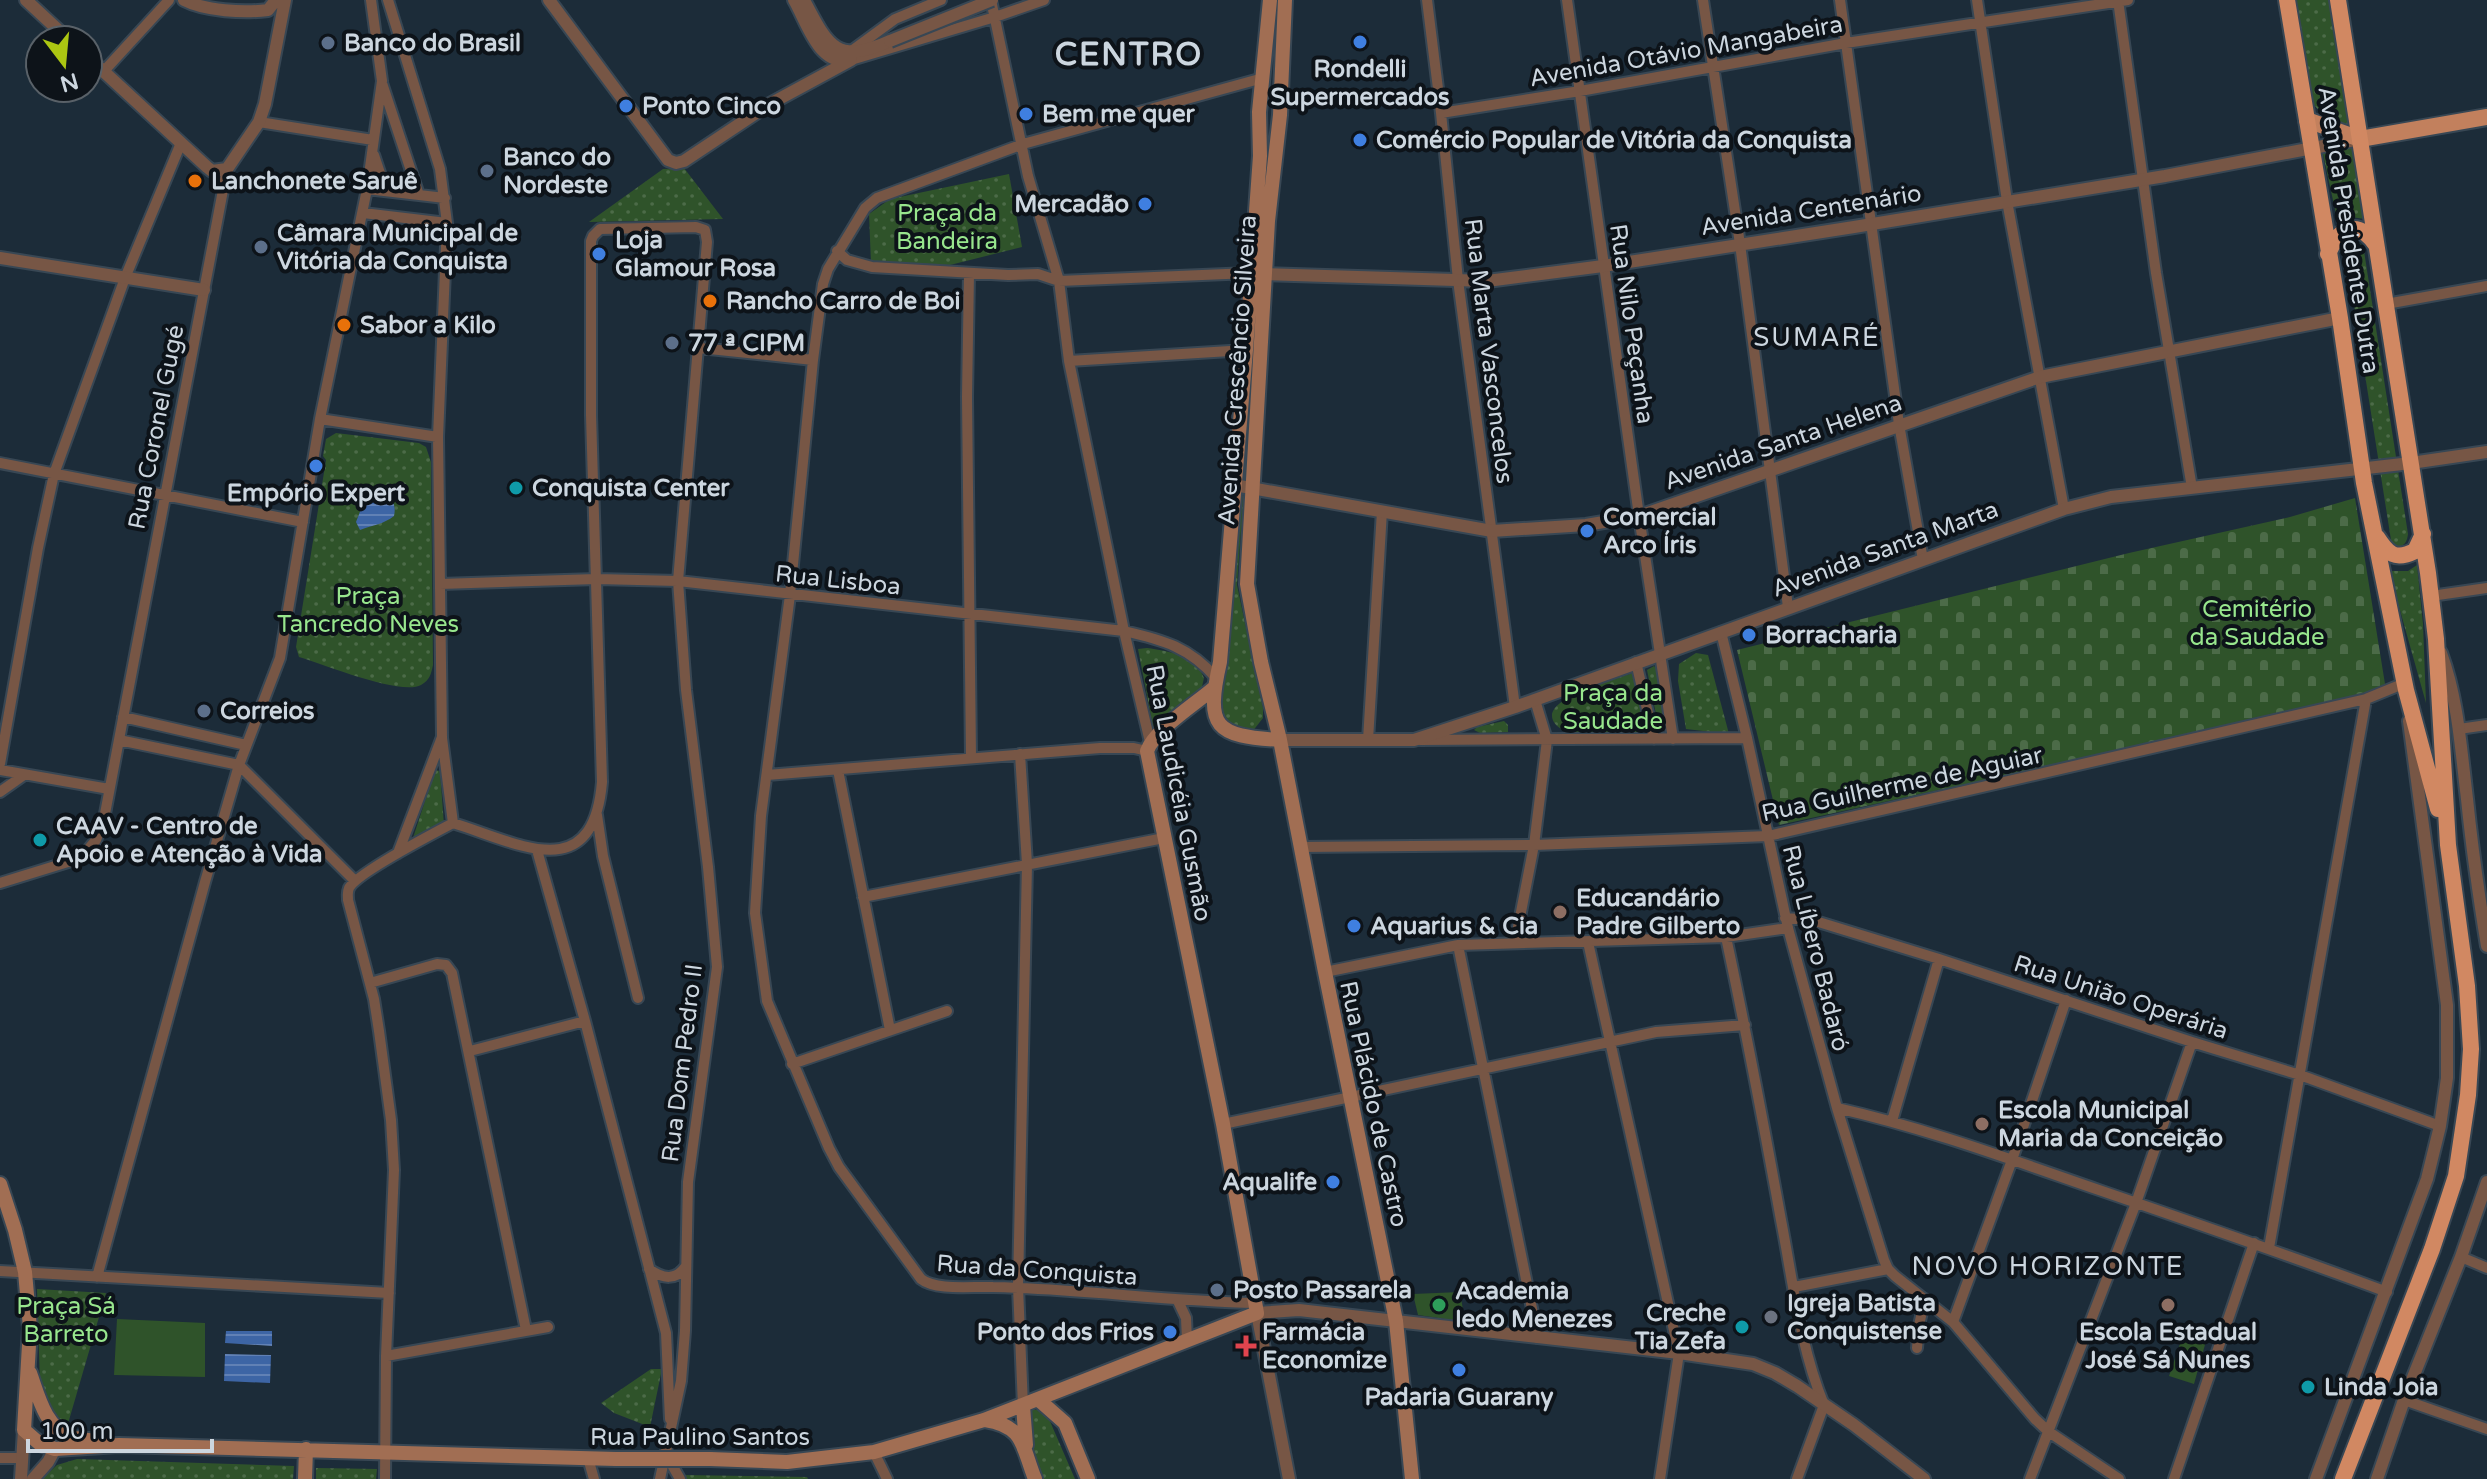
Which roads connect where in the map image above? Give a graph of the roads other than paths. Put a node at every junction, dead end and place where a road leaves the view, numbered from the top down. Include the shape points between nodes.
1 (26, 0) edge
2 (169, 0) edge
3 (184, 0) edge
4 (276, 0) edge
5 (285, 0) edge
6 (371, 0) edge
7 (388, 0) edge
8 (549, 0) edge
9 (794, 0) edge
10 (804, 0) edge
11 (922, 0) edge
12 (941, 0) edge
13 (992, 0) edge
14 (1044, 0) edge
15 (1270, 0) edge
16 (1285, 0) edge
17 (1427, 0) edge
18 (1567, 0) edge
19 (1703, 0) edge
20 (1840, 0) edge
21 (1977, 0) edge
22 (2287, 0) edge
23 (2338, 0) edge
24 (2121, 1) edge
25 (258, 11) junction
26 (995, 17) junction
27 (895, 19) junction
28 (1980, 23) junction
29 (52, 24) edge
30 (279, 30) junction
31 (1846, 43) junction
32 (850, 56) junction
33 (1713, 66) junction
34 (104, 71) joint
35 (1282, 76) junction
36 (1263, 78) junction
37 (382, 81) junction
38 (1580, 91) junction
39 (1259, 112) junction
40 (1441, 113) junction
41 (1280, 115) junction
42 (2487, 117) edge
43 (2307, 120) junction
44 (259, 122) junction
45 (2360, 139) junction
46 (181, 143) junction
47 (1023, 144) junction
48 (373, 145) junction
49 (2311, 149) junction
50 (227, 169) junction
51 (2144, 179) junction
52 (367, 189) junction
53 (386, 191) junction
54 (419, 195) junction
55 (445, 198) junction
56 (2007, 201) junction
57 (363, 213) junction
58 (447, 223) junction
59 (1872, 224) junction
60 (1740, 244) junction
61 (2377, 246) junction
62 (837, 251) junction
63 (2328, 254) junction
64 (0, 258) edge
65 (1603, 266) junction
66 (969, 273) junction
67 (1258, 273) junction
68 (125, 278) junction
69 (1458, 280) junction
70 (1059, 281) junction
71 (2487, 286) edge
72 (204, 290) junction
73 (2386, 304) junction
74 (2340, 318) junction
75 (700, 348) junction
76 (1246, 350) junction
77 (2171, 350) junction
78 (813, 360) junction
79 (1069, 361) junction
80 (2040, 377) junction
81 (320, 419) junction
82 (1899, 424) junction
83 (438, 437) junction
84 (2487, 452) edge
85 (0, 463) edge
86 (2411, 463) junction
87 (2363, 468) junction
88 (1769, 471) junction
89 (54, 474) junction
90 (1234, 485) junction
91 (1253, 488) junction
92 (2192, 488) junction
93 (165, 494) junction
94 (2064, 509) junction
95 (1382, 511) junction
96 (1639, 516) junction
97 (303, 522) junction
98 (1492, 531) junction
99 (2423, 534) junction
100 (2376, 536) junction
101 (1923, 560) junction
102 (597, 579) junction
103 (678, 581) junction
104 (440, 584) junction
105 (2487, 588) edge
106 (790, 595) junction
107 (2431, 596) junction
108 (1788, 607) junction
109 (969, 613) junction
110 (1124, 631) junction
111 (1721, 632) junction
112 (2436, 639) junction
113 (1661, 652) junction
114 (1636, 662) junction
115 (1216, 683) junction
116 (2406, 686) junction
117 (2366, 699) junction
118 (1535, 700) junction
119 (1515, 707) junction
120 (1272, 714) junction
121 (123, 717) junction
122 (2487, 725) edge
123 (2459, 729) junction
124 (442, 737) junction
125 (1747, 738) junction
126 (1252, 739) junction
127 (1654, 739) junction
128 (1673, 739) junction
129 (119, 740) junction
130 (1280, 740) junction
131 (1368, 740) junction
132 (1414, 740) junction
133 (1547, 740) junction
134 (246, 745) junction
135 (1149, 746) junction
136 (1020, 754) junction
137 (971, 757) junction
138 (239, 765) junction
139 (0, 767) edge
140 (838, 770) junction
141 (24, 775) junction
142 (767, 775) junction
143 (109, 789) junction
144 (0, 792) edge
145 (597, 815) junction
146 (453, 823) junction
147 (1768, 836) junction
148 (1164, 838) junction
149 (1534, 845) junction
150 (2448, 845) junction
151 (1300, 847) junction
152 (537, 850) junction
153 (398, 853) junction
154 (2481, 863) edge
155 (1027, 864) junction
156 (3, 880) edge
157 (355, 881) junction
158 (863, 897) junction
159 (1787, 923) junction
160 (1726, 937) junction
161 (1588, 942) junction
162 (1515, 943) junction
163 (1458, 945) junction
164 (2487, 946) edge
165 (1939, 959) junction
166 (1325, 972) junction
167 (370, 983) junction
168 (638, 998) dead end
169 (2066, 1000) junction
170 (947, 1011) dead end
171 (585, 1021) junction
172 (1745, 1025) junction
173 (890, 1030) junction
174 (1611, 1042) junction
175 (2192, 1042) junction
176 (470, 1051) junction
177 (792, 1064) junction
178 (1482, 1070) junction
179 (2300, 1075) junction
180 (1351, 1097) junction
181 (1837, 1108) junction
182 (1892, 1121) junction
183 (1223, 1124) junction
184 (2440, 1126) junction
185 (2012, 1160) junction
186 (2487, 1182) edge
187 (0, 1184) edge
188 (2136, 1203) junction
189 (2254, 1243) junction
190 (2269, 1248) junction
191 (2461, 1257) junction
192 (686, 1266) junction
193 (2487, 1268) edge
194 (649, 1269) junction
195 (1888, 1269) junction
196 (0, 1271) edge
197 (25, 1272) junction
198 (97, 1277) junction
199 (1018, 1287) junction
200 (1794, 1287) junction
201 (2387, 1292) junction
202 (389, 1293) junction
203 (1925, 1299) junction
204 (1178, 1301) junction
205 (1256, 1308) junction
206 (1396, 1321) junction
207 (1953, 1322) junction
208 (548, 1327) dead end
209 (526, 1330) junction
210 (1538, 1338) junction
211 (1187, 1340) junction
212 (1917, 1348) dead end
213 (1679, 1353) junction
214 (386, 1356) junction
215 (27, 1366) junction
216 (1039, 1400) junction
217 (2404, 1400) junction
218 (1824, 1405) junction
219 (1023, 1406) junction
220 (984, 1420) junction
221 (24, 1426) junction
222 (56, 1427) junction
223 (2487, 1429) edge
224 (2049, 1432) junction
225 (670, 1436) junction
226 (119, 1445) junction
227 (55, 1449) junction
228 (306, 1449) junction
229 (874, 1452) junction
230 (1027, 1452) junction
231 (385, 1453) junction
232 (666, 1454) junction
233 (0, 1458) edge
234 (22, 1458) junction
235 (588, 1458) junction
236 (1035, 1478) edge
237 (21, 1479) edge
238 (33, 1479) edge
239 (305, 1479) edge
240 (385, 1479) edge
241 (594, 1479) edge
242 (660, 1479) edge
243 (680, 1479) edge
244 (887, 1479) edge
245 (1088, 1479) edge
246 (1289, 1479) edge
247 (1412, 1479) edge
248 (1660, 1479) edge
249 (1797, 1479) edge
250 (1924, 1479) edge
251 (2030, 1479) edge
252 (2119, 1479) edge
253 (2174, 1479) edge
254 (2316, 1479) edge
255 (2343, 1479) edge
256 (2377, 1479) edge

1 - 29 street
2 - 34 street
3 - 25 street via 209,8
4 - 25 street
5 - 30 street, Rua Coronel Gugé
6 - 37 street
7 - 55 street
8 - 32 street via 668,160 680,163
9 - 32 street via 823,52 841,61
10 - 32 street via 836,48
11 - 27 street
12 - 27 street
13 - 26 street
13 - 32 street, bridge
14 - 26 street
15 - 36 main road, Avenida Crescêncio Silveira
16 - 35 main road, Avenida Crescêncio Silveira
17 - 40 street, Rua Marta Vasconcelos
18 - 38 street, Rua Nilo Peçanha
19 - 33 street
20 - 31 street
21 - 28 street
22 - 43 highway, Avenida Presidente Dutra
23 - 45 highway, Avenida Presidente Dutra
24 - 28 street, Avenida Otávio Mangabeira
24 - 51 street
25 - 30 street via 276,18
26 - 32 street
26 - 47 street
27 - 32 street
28 - 31 street, Avenida Otávio Mangabeira
28 - 56 street
30 - 44 street, Rua Coronel Gugé
31 - 33 street, Avenida Otávio Mangabeira
31 - 59 street
33 - 38 street, Avenida Otávio Mangabeira
33 - 60 street
34 - 46 street
35 - 36 main road via 1272,72
35 - 41 main road, Avenida Crescêncio Silveira
36 - 39 main road, Avenida Crescêncio Silveira
36 - 47 street, Rua da Conquista
37 - 48 street
37 - 54 street
38 - 40 street, Avenida Otávio Mangabeira
38 - 65 street, Rua Nilo Peçanha
39 - 41 main road via 1269,118
39 - 67 main road, Avenida Crescêncio Silveira
40 - 69 street, Rua Marta Vasconcelos
41 - 67 main road, Avenida Crescêncio Silveira
42 - 45 main road
43 - 45 main road
43 - 49 highway, Avenida Presidente Dutra
44 - 48 street
44 - 50 street, Rua Coronel Gugé
45 - 49 street, Avenida Centenário
45 - 61 highway, Avenida Presidente Dutra
46 - 50 street via 212,171
46 - 68 street
47 - 62 street, Rua da Conquista via 877,198
47 - 70 street, Rua Laudicéia Gusmão
48 - 52 street
48 - 53 street
49 - 51 street, Avenida Centenário
49 - 63 highway, Avenida Presidente Dutra
50 - 72 street, Rua Coronel Gugé
51 - 56 street, Avenida Centenário
51 - 77 street
52 - 53 street
52 - 57 street
53 - 54 street
54 - 55 street
55 - 58 street
56 - 59 street, Avenida Centenário
56 - 80 street
57 - 58 street
57 - 81 street
58 - 83 street
59 - 60 street, Avenida Centenário
59 - 82 street
60 - 65 street, Avenida Centenário
60 - 88 street
61 - 63 highway via 2369,234 2348,229 2334,240
61 - 73 highway, Avenida Presidente Dutra
62 - 66 street via 847,260 872,267
62 - 78 street, Rua da Conquista via 823,284
63 - 74 highway, Avenida Presidente Dutra
64 - 68 street
65 - 69 street, Avenida Centenário
65 - 96 street, Rua Nilo Peçanha
66 - 70 street via 1038,274
66 - 109 street
67 - 69 street, Avenida Centenário
67 - 70 street
67 - 76 main road, Avenida Crescêncio Silveira
67 - 91 main road, Avenida Crescêncio Silveira
68 - 72 street
68 - 89 street
69 - 98 street, Rua Marta Vasconcelos
70 - 79 street, Rua Laudicéia Gusmão
71 - 73 street
72 - 93 street, Rua Coronel Gugé
73 - 86 highway, Avenida Presidente Dutra
74 - 77 street, Avenida Santa Helena
74 - 87 highway, Avenida Presidente Dutra
75 - 78 street
75 - 102 street, Rua Dom Pedro II via 707,235 703,228 600,229 590,251
75 - 103 street, Rua Dom Pedro II
76 - 79 street
76 - 90 main road, Avenida Crescêncio Silveira
77 - 80 street, Avenida Santa Helena
77 - 92 street
78 - 106 street, Rua da Conquista
79 - 110 street, Rua Laudicéia Gusmão
80 - 82 street, Avenida Santa Helena
80 - 94 street
81 - 83 street
81 - 97 street
82 - 88 street, Avenida Santa Helena
82 - 101 street
83 - 104 street
84 - 86 street, Avenida Santa Marta
85 - 89 street
86 - 87 street, Avenida Santa Marta
86 - 99 highway, Avenida Presidente Dutra
87 - 92 street, Avenida Santa Marta
87 - 100 highway, Avenida Presidente Dutra
88 - 96 street, Avenida Santa Helena
88 - 108 street
89 - 93 street
89 - 139 street
90 - 91 street, Avenida Santa Helena
90 - 115 main road, Avenida Crescêncio Silveira
91 - 95 street, Avenida Santa Helena
91 - 120 main road, Avenida Crescêncio Silveira via 1247,584
92 - 94 street, Avenida Santa Marta via 2111,497
93 - 97 street
93 - 121 street, Rua Coronel Gugé
94 - 101 street, Avenida Santa Marta
95 - 98 street, Avenida Santa Helena
95 - 131 street
96 - 98 street, Avenida Santa Helena
96 - 113 street, Rua Nilo Peçanha
97 - 134 street via 280,658
98 - 119 street, Rua Marta Vasconcelos
99 - 100 highway via 2415,551 2393,557
99 - 107 highway
100 - 116 highway
101 - 108 street, Avenida Santa Marta
102 - 103 street, Rua Lisboa
102 - 104 street, Rua Lisboa
102 - 145 street via 602,782
103 - 106 street, Rua Lisboa
103 - 192 street, Rua Dom Pedro II via 717,967 688,1182
104 - 124 street
105 - 107 street
106 - 109 street, Rua Lisboa
106 - 142 street, Rua da Conquista
107 - 112 highway
108 - 111 street, Avenida Santa Marta
109 - 110 street, Rua Lisboa
109 - 137 street
110 - 115 street, Rua Lisboa via 1181,649 1202,662
110 - 135 street, Rua Laudicéia Gusmão
111 - 113 street, Avenida Santa Marta
111 - 125 street, Rua Líbero Badaró
112 - 123 street
112 - 150 highway
113 - 114 street, Avenida Santa Marta
113 - 128 street, Rua Nilo Peçanha
114 - 118 street, Avenida Santa Marta
114 - 127 street
115 - 126 main road, Avenida Crescêncio Silveira via 1217,722 1231,734
115 - 135 main road
116 - 117 street, Rua Guilherme de Aguiar
116 - 150 highway
116 - 184 street via 2447,1005 2447,1078
117 - 147 street, Rua Guilherme de Aguiar
117 - 179 street
118 - 119 street, Avenida Santa Marta
118 - 133 street
119 - 132 street, Avenida Santa Marta
120 - 126 main road
120 - 130 main road, Avenida Crescêncio Silveira
121 - 129 street, Rua Coronel Gugé
121 - 134 street
122 - 123 street
123 - 154 street
124 - 146 street
124 - 153 street
125 - 128 street
125 - 147 street, Rua Líbero Badaró
126 - 130 main road
127 - 128 street
127 - 133 street
129 - 138 street
129 - 143 street, Rua Coronel Gugé
130 - 131 street, Avenida Santa Marta
130 - 151 main road, Rua Plácido de Castro
131 - 132 street, Avenida Santa Marta
132 - 133 street
133 - 149 street
134 - 138 street
135 - 136 street
135 - 148 main road, Rua Laudicéia Gusmão
136 - 137 street
136 - 155 street
137 - 140 street
138 - 157 street
138 - 198 street
139 - 141 street
140 - 142 street
140 - 158 street
141 - 143 street
141 - 144 street
142 - 177 street, Rua da Conquista via 755,913 767,1001
143 - 156 street, Rua Coronel Gugé via 96,840 81,858
145 - 152 street via 574,844 562,850
145 - 168 street
146 - 152 street
146 - 153 street
147 - 149 street, Rua Guilherme de Aguiar
147 - 159 street, Rua Líbero Badaró
148 - 155 street
148 - 183 main road, Rua Laudicéia Gusmão
149 - 151 street, Rua Guilherme de Aguiar
149 - 162 street
150 - 255 highway via 2471,1049 2464,1131 2456,1176 2432,1249
151 - 166 main road, Rua Plácido de Castro
152 - 171 street
153 - 157 street
154 - 164 street
155 - 158 street
155 - 199 street
157 - 167 street via 347,895
158 - 173 street
159 - 160 street, Rua União Operária via 1762,934
159 - 165 street, Rua União Operária via 1812,920
159 - 181 street, Rua Líbero Badaró
160 - 161 street, Rua União Operária
160 - 172 street
161 - 162 street, Rua União Operária
161 - 174 street
162 - 163 street, Rua União Operária
163 - 166 street, Rua União Operária
163 - 178 street
165 - 169 street, Rua União Operária
165 - 182 street
166 - 180 main road, Rua Plácido de Castro
167 - 176 street via 446,965
167 - 202 street via 391,1120
169 - 175 street, Rua União Operária
169 - 185 street
170 - 173 street
171 - 176 street
171 - 194 street
172 - 174 street via 1656,1032
172 - 200 street
173 - 177 street
174 - 178 street
174 - 213 street
175 - 179 street, Rua União Operária
175 - 188 street
176 - 209 street
177 - 199 street, Rua da Conquista via 839,1167 921,1279 934,1286
178 - 180 street
178 - 210 street
179 - 184 street, Rua União Operária
179 - 190 street
180 - 183 street
180 - 206 main road, Rua Plácido de Castro
181 - 182 street
181 - 195 street, Rua Líbero Badaró
182 - 185 street
183 - 205 main road, Rua Laudicéia Gusmão
184 - 201 street
185 - 188 street
185 - 207 street
186 - 191 street
187 - 197 main road
188 - 189 street
188 - 224 street
189 - 190 street
189 - 253 street
190 - 201 street
191 - 193 street
191 - 217 street
192 - 194 street via 672,1277
192 - 225 street, Rua Dom Pedro II via 681,1381
194 - 225 street via 666,1333
195 - 200 street
195 - 203 street
196 - 197 street
197 - 198 street
197 - 215 main road
198 - 202 street
199 - 204 street, Rua da Conquista
199 - 219 street
200 - 218 street
201 - 254 street
202 - 214 street
203 - 207 street
203 - 212 street
204 - 205 street, Rua da Conquista
204 - 211 street
205 - 206 street
205 - 211 main road, Rua Paulino Santos
205 - 246 street
206 - 210 street
206 - 247 main road, Rua Plácido de Castro
207 - 224 street
208 - 209 street
209 - 214 street
210 - 213 street
211 - 216 main road, Rua Paulino Santos
213 - 218 street via 1753,1364
213 - 248 street
214 - 231 street
215 - 221 main road
215 - 222 main road via 41,1405
216 - 219 main road, Rua Paulino Santos
216 - 245 main road via 1065,1423
217 - 223 street
217 - 256 street
218 - 249 street
218 - 250 street
219 - 220 main road, Rua Paulino Santos
219 - 230 main road
220 - 229 main road, Rua Paulino Santos
220 - 230 main road via 1009,1427
221 - 222 main road, Rua Paulino Santos via 40,1418
221 - 227 main road via 40,1444
221 - 234 street
222 - 226 main road, Rua Paulino Santos via 70,1436
222 - 227 main road
224 - 251 street
224 - 252 street
225 - 232 street, Rua Dom Pedro II
226 - 227 main road, Rua Paulino Santos
226 - 228 main road, Rua Paulino Santos
227 - 238 street
228 - 231 main road, Rua Paulino Santos
228 - 239 main road
229 - 235 main road, Rua Paulino Santos, bridge via 798,1462
229 - 244 street
230 - 236 main road
231 - 235 main road, Rua Paulino Santos
231 - 240 street
232 - 242 street, Rua Dom Pedro II
232 - 243 street
233 - 234 street
234 - 237 street
235 - 241 street

